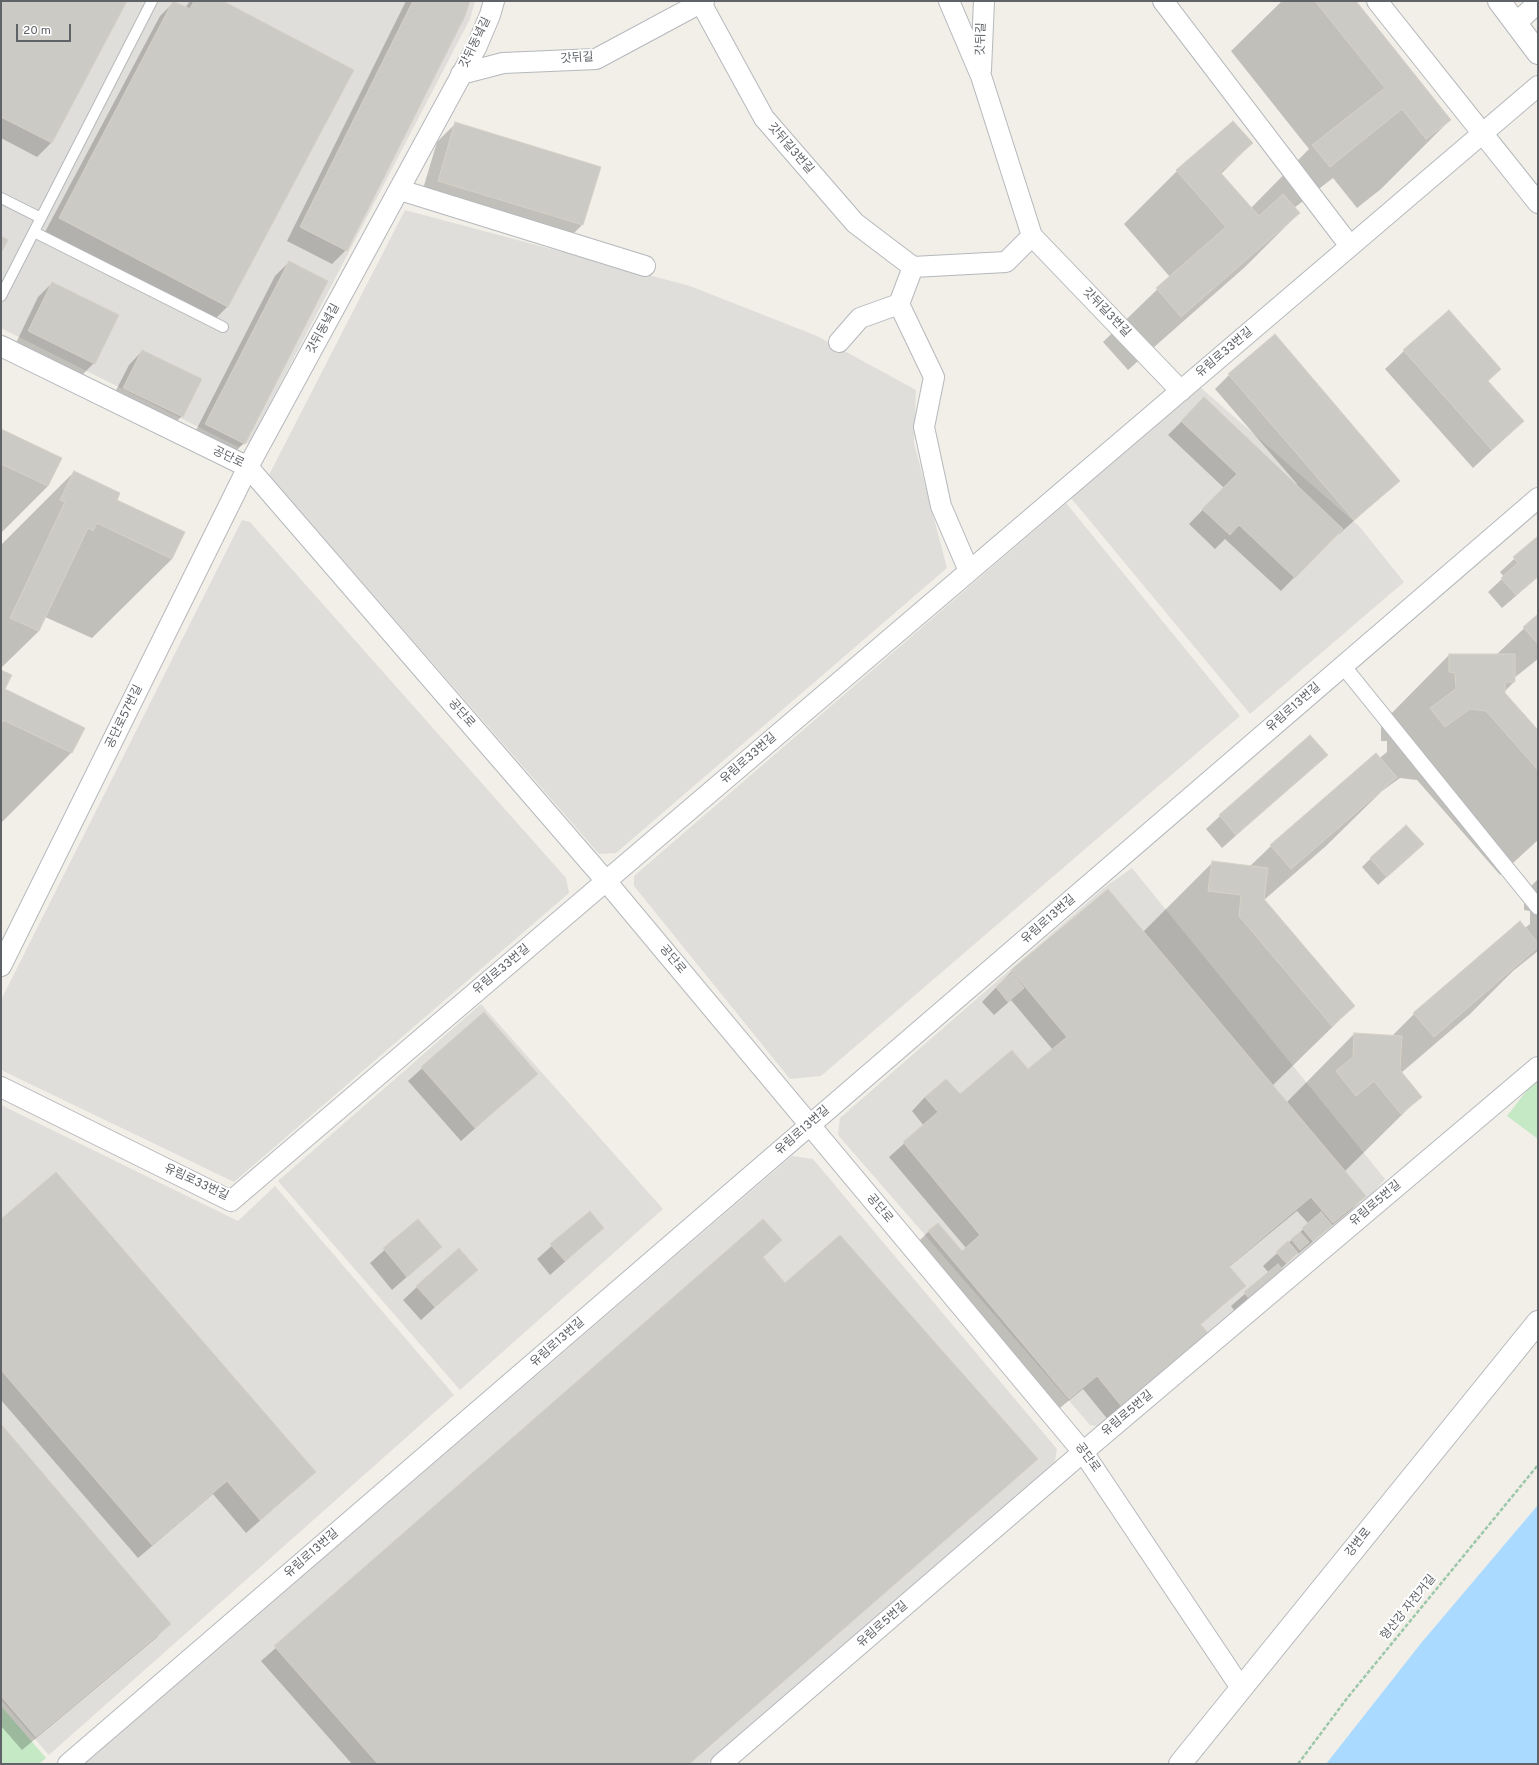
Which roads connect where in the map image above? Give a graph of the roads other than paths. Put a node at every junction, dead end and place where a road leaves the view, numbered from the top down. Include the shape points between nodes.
1 (152, 1) edge
2 (494, 1) edge
3 (949, 1) edge
4 (984, 1) edge
5 (1163, 1) edge
6 (1377, 1) edge
7 (1499, 1) edge
8 (702, 2) edge
9 (1538, 3) edge
10 (1516, 23) junction
11 (1538, 53) edge
12 (461, 74) junction
13 (981, 76) junction
14 (1538, 86) edge
15 (1481, 134) junction
16 (400, 190) junction
17 (1, 198) edge
18 (1538, 203) edge
19 (41, 218) junction
20 (34, 232) junction
21 (1032, 236) junction
22 (1350, 246) junction
23 (645, 266) dead end
24 (913, 267) junction
25 (1, 296) edge
26 (899, 304) junction
27 (223, 327) dead end
28 (839, 342) dead end
29 (1, 346) edge
30 (1181, 390) junction
31 (248, 467) junction
32 (1538, 498) edge
33 (969, 572) junction
34 (1343, 666) junction
35 (606, 882) junction
36 (1538, 907) edge
37 (1, 966) edge
38 (1538, 1067) edge
39 (1, 1087) edge
40 (810, 1126) junction
41 (1538, 1322) edge
42 (1083, 1452) junction
43 (1241, 1688) junction
44 (68, 1764) edge
45 (721, 1764) edge
46 (1180, 1764) edge

1 - 19 lane
2 - 12 street, 갓뒤동녘길 via 479,42
3 - 13 street, 갓뒤길3번길
4 - 13 street, 갓뒤길
5 - 22 street
6 - 15 street
7 - 10 street
8 - 12 street, 갓뒤길 via 596,59 503,63
8 - 24 street, 갓뒤길3번길 via 764,118 855,223
9 - 10 street
10 - 11 street
12 - 16 street, 갓뒤동녘길
13 - 21 street, 갓뒤길3번길
14 - 15 street, 유림로33번길
15 - 18 street
15 - 22 street, 유림로33번길
16 - 23 street
16 - 31 street, 갓뒤동녘길
17 - 19 lane
19 - 20 lane
20 - 25 lane
20 - 27 lane
21 - 24 street via 1006,262
21 - 30 street, 갓뒤길3번길
22 - 30 street, 유림로33번길
24 - 26 street
26 - 28 street via 860,318
26 - 33 street via 934,377 924,427 941,506
29 - 31 street, 공단로
30 - 33 street, 유림로33번길
31 - 35 street, 공단로
31 - 37 street, 공단로57번길
32 - 34 street, 유림로13번길
33 - 35 street, 유림로33번길
34 - 36 street
34 - 40 street, 유림로13번길
35 - 39 street, 유림로33번길 via 231,1201
35 - 40 street, 공단로
38 - 42 street, 유림로5번길
40 - 42 street, 공단로
40 - 44 street, 유림로13번길
41 - 43 street, 강변로
42 - 43 street, 공단로
42 - 45 street, 유림로5번길
43 - 46 street, 강변로

